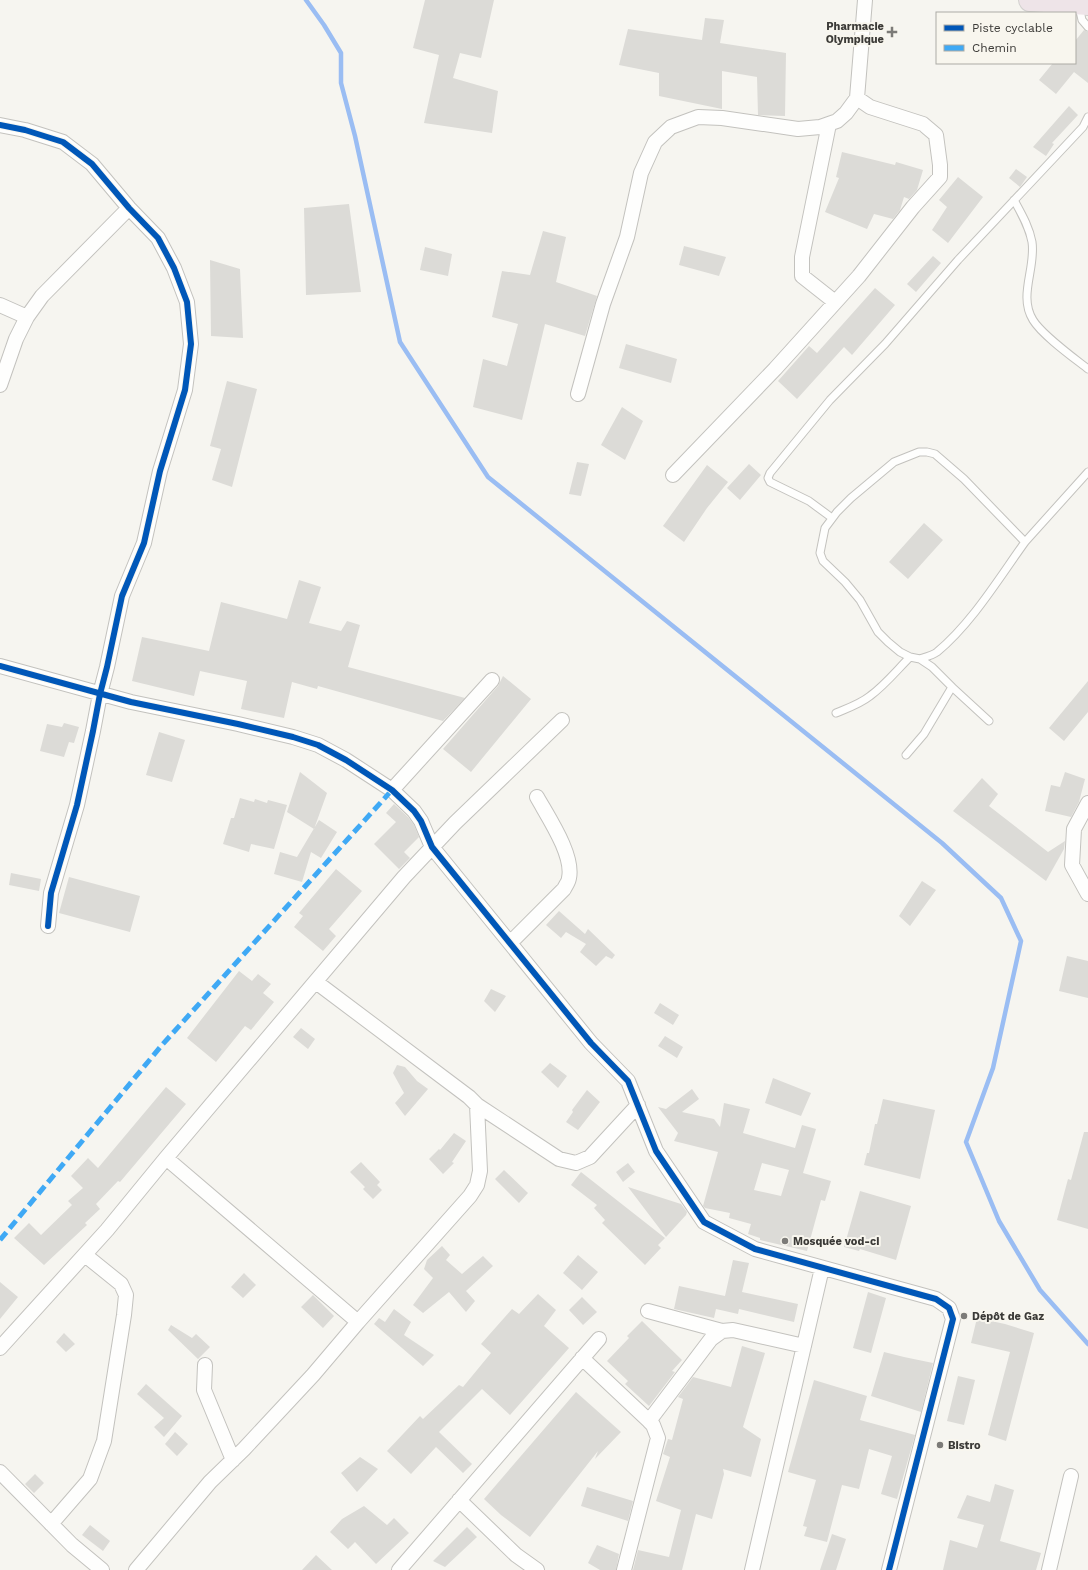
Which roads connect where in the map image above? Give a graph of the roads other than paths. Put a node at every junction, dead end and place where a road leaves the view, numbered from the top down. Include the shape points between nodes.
1 (865, 0) edge
2 (1030, 0) edge
3 (1083, 4) edge
4 (1088, 27) edge
5 (857, 98) junction
6 (1088, 117) edge
7 (829, 124) junction
8 (0, 125) edge
9 (1014, 200) junction
10 (129, 208) junction
11 (835, 302) junction
12 (0, 305) edge
13 (27, 317) junction
14 (1088, 369) edge
15 (0, 385) edge
16 (578, 394) dead end
17 (1088, 472) edge
18 (673, 475) dead end
19 (832, 518) junction
20 (1025, 542) junction
21 (910, 657) junction
22 (920, 659) junction
23 (0, 666) edge
24 (492, 680) dead end
25 (952, 687) junction
26 (100, 694) junction
27 (836, 713) dead end
28 (562, 720) dead end
29 (989, 721) dead end
30 (906, 755) dead end
31 (392, 790) junction
32 (538, 797) dead end
33 (1088, 803) edge
34 (432, 847) junction
35 (1088, 894) edge
36 (48, 926) dead end
37 (510, 943) junction
38 (316, 982) junction
39 (477, 1105) junction
40 (638, 1105) junction
41 (166, 1158) junction
42 (85, 1255) junction
43 (822, 1268) junction
44 (648, 1311) dead end
45 (358, 1322) junction
46 (722, 1330) junction
47 (599, 1339) dead end
48 (804, 1346) junction
49 (0, 1348) edge
50 (582, 1358) junction
51 (205, 1365) dead end
52 (649, 1420) junction
53 (233, 1460) junction
54 (0, 1472) edge
55 (1071, 1476) dead end
56 (459, 1500) junction
57 (51, 1524) junction
58 (102, 1570) edge
59 (136, 1570) edge
60 (399, 1570) edge
61 (537, 1570) edge
62 (624, 1570) edge
63 (752, 1570) edge
64 (889, 1570) edge
65 (1050, 1570) edge

1 - 5 street
2 - 3 main road
3 - 4 lane via 1082,20
5 - 7 street via 837,121
5 - 11 street via 870,107 923,124 936,135 941,172 940,177 913,207 873,260
6 - 9 lane
7 - 11 street via 802,257 802,276
7 - 16 street via 798,129 698,117 671,127 655,142 641,173 627,237 603,304
8 - 10 street via 63,142 92,164
9 - 14 lane via 1026,220 1032,243 1027,291 1028,307 1033,320
9 - 19 lane via 885,344 827,404 770,473 770,482 809,501
10 - 13 street via 42,296
10 - 26 street via 158,238 174,268 187,302 191,344 185,390 160,471 144,543 122,596
11 - 18 street
12 - 13 street
13 - 15 street via 16,339
17 - 20 lane
19 - 20 lane via 851,498 894,462 919,452 927,452 935,454 964,479
19 - 21 lane via 825,528 821,543 820,553 823,561 860,600 878,632
20 - 22 lane via 957,632 936,653
21 - 22 lane
21 - 27 lane via 869,697
22 - 25 lane
23 - 26 street
24 - 31 street
25 - 29 lane
25 - 30 lane via 924,734
26 - 31 street via 238,724 318,745
26 - 36 street via 77,805 51,893
28 - 34 street
31 - 34 street via 414,811
32 - 37 street via 567,853 569,879 564,889
33 - 35 street via 1074,829 1072,865
34 - 37 street
34 - 38 street
37 - 40 street via 591,1042 628,1081
38 - 39 street
38 - 41 street
39 - 40 street via 558,1159 576,1163 590,1157
39 - 45 street via 480,1170 477,1185
40 - 43 street via 656,1151 704,1222 755,1249
41 - 42 street
41 - 45 street
42 - 49 street
42 - 57 street via 121,1284 126,1294 124,1315 104,1441 90,1479
43 - 48 street
43 - 64 street via 936,1299 949,1308 953,1319
44 - 46 street
45 - 53 street via 313,1375
46 - 48 street
46 - 52 street via 711,1339
47 - 50 street
48 - 63 street
50 - 52 street
50 - 56 street
51 - 53 street via 204,1390
52 - 62 street via 658,1438
53 - 59 street via 210,1482
54 - 57 street
55 - 65 street
56 - 60 street
56 - 61 street via 516,1555
57 - 58 street

